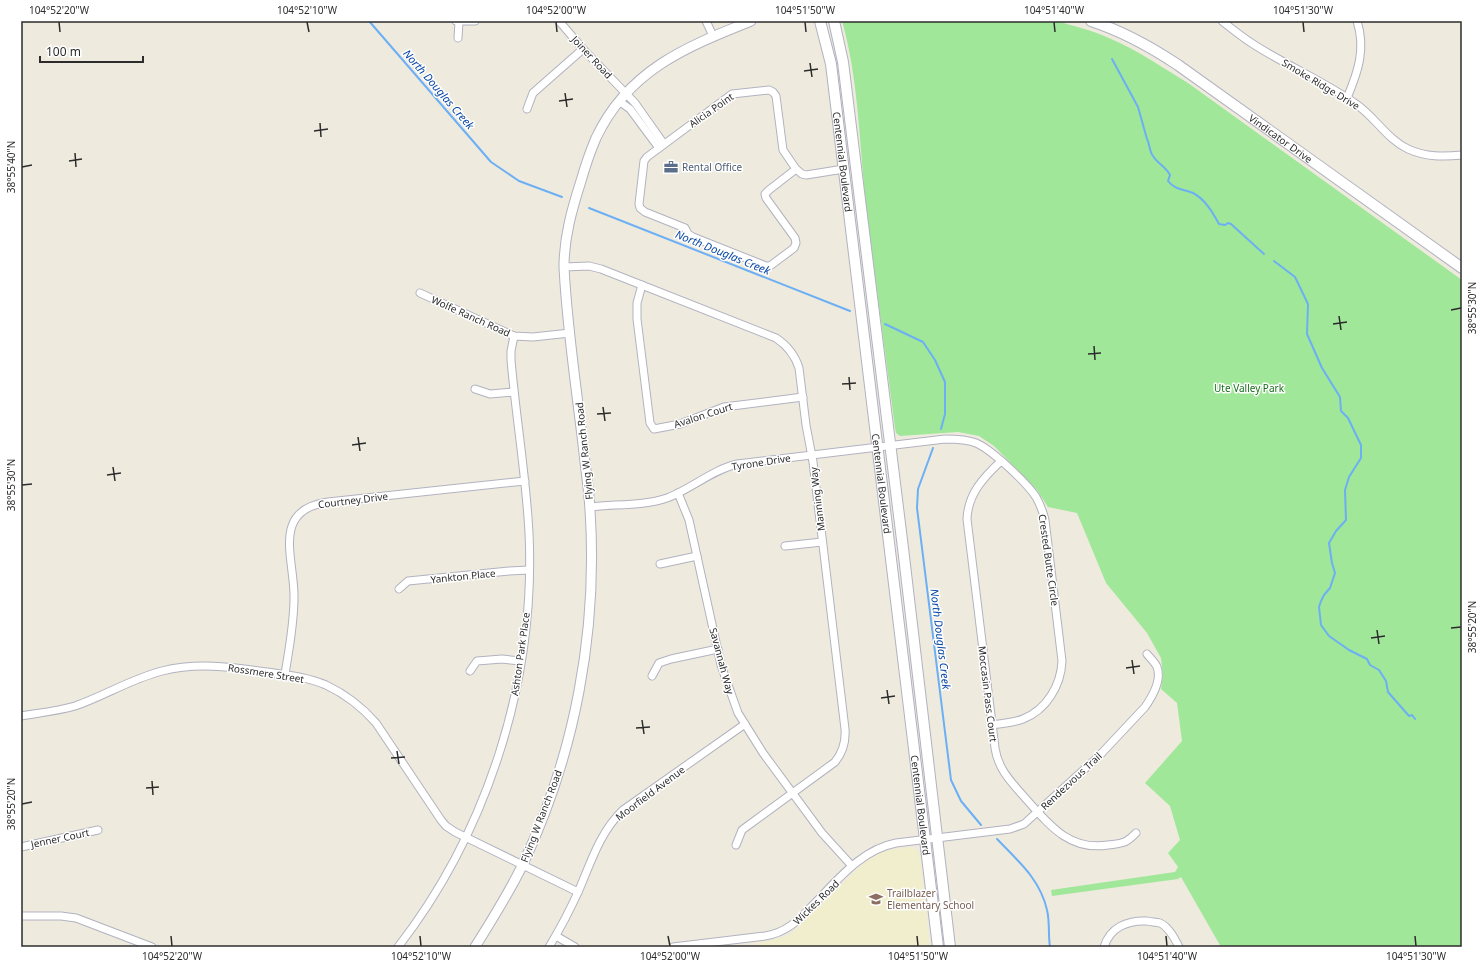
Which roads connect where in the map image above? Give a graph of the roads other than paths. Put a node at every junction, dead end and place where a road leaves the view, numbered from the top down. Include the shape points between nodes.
1 (458, 21) edge
2 (475, 21) edge
3 (559, 21) edge
4 (706, 21) edge
5 (751, 21) edge
6 (820, 21) edge
7 (834, 21) edge
8 (1091, 21) edge
9 (1222, 21) edge
10 (1357, 21) edge
11 (713, 36) junction
12 (458, 38) dead end
13 (583, 49) junction
14 (626, 93) junction
15 (1347, 98) junction
16 (619, 101) junction
17 (527, 109) dead end
18 (662, 146) junction
19 (1462, 156) edge
20 (796, 168) junction
21 (844, 169) junction
22 (564, 267) junction
23 (1462, 268) edge
24 (642, 285) junction
25 (420, 294) dead end
26 (570, 333) junction
27 (514, 336) junction
28 (475, 389) dead end
29 (514, 392) junction
30 (803, 397) junction
31 (891, 445) junction
32 (877, 447) junction
33 (812, 454) junction
34 (1002, 462) junction
35 (525, 481) junction
36 (678, 493) junction
37 (590, 507) junction
38 (822, 542) junction
39 (785, 546) dead end
40 (697, 556) junction
41 (660, 564) dead end
42 (529, 570) junction
43 (399, 589) dead end
44 (718, 649) junction
45 (1147, 654) dead end
46 (520, 661) junction
47 (470, 671) dead end
48 (286, 674) junction
49 (652, 676) dead end
50 (21, 716) edge
51 (745, 724) junction
52 (992, 725) junction
53 (793, 794) junction
54 (1038, 813) junction
55 (98, 830) dead end
56 (1136, 833) dead end
57 (466, 837) junction
58 (938, 838) junction
59 (925, 839) junction
60 (736, 845) dead end
61 (21, 847) edge
62 (522, 865) junction
63 (852, 866) junction
64 (578, 892) junction
65 (21, 916) edge
66 (556, 936) junction
67 (1098, 936) dead end
68 (1106, 939) junction
69 (152, 947) edge
70 (398, 947) edge
71 (475, 947) edge
72 (549, 947) edge
73 (576, 947) edge
74 (673, 947) edge
75 (938, 947) edge
76 (950, 947) edge
77 (1104, 947) edge
78 (1179, 947) edge

1 - 2 street
1 - 12 street
3 - 13 street, Joiner Road
4 - 11 street
5 - 11 street, Flying W Ranch Road
6 - 21 main road, Centennial Boulevard via 831,64
7 - 31 main road, Centennial Boulevard via 843,62
8 - 23 main road, Vindicator Drive via 1158,52
9 - 15 street, Smoke Ridge Drive via 1253,44
10 - 15 street via 1361,40 1360,64
11 - 14 street, Flying W Ranch Road via 667,59
13 - 14 street, Joiner Road
13 - 17 street via 533,93
14 - 16 street, Flying W Ranch Road
14 - 18 street, Joiner Road via 636,103
15 - 19 street, Smoke Ridge Drive via 1371,116 1387,135 1407,148 1433,156
16 - 18 street via 630,109
16 - 22 street, Flying W Ranch Road via 596,138 582,177 565,240
18 - 20 street, Alicia Point via 732,94 769,90 776,96 783,150
18 - 20 street, Alicia Point via 644,161 638,204 640,208 685,228 692,237 766,266 774,264 794,248 796,243 766,198 769,190
20 - 21 street via 806,175
21 - 32 main road, Centennial Boulevard
22 - 24 street, Manning Way via 595,267
22 - 26 street, Flying W Ranch Road
24 - 30 street, Manning Way via 783,342 799,368
24 - 30 street, Avalon Court via 637,303 637,319 650,423 654,429 680,424 724,407
25 - 27 street, Wolfe Ranch Road
26 - 27 street, Wolfe Ranch Road via 533,337
26 - 37 street, Flying W Ranch Road
27 - 29 street, Ashton Park Place via 510,351
28 - 29 street via 490,394
29 - 35 street, Ashton Park Place
30 - 33 street, Manning Way
31 - 32 street, Tyrone Drive
31 - 34 street, Crested Butte Circle via 945,439 965,440 984,447
31 - 58 main road, Centennial Boulevard
32 - 33 street, Tyrone Drive
32 - 59 main road, Centennial Boulevard
33 - 36 street, Tyrone Drive via 731,465
33 - 38 street, Manning Way
34 - 52 street, Moccasin Pass Court via 979,483 967,510
34 - 52 street, Crested Butte Circle via 1031,490 1043,512 1062,670 1056,688 1038,710 1022,720
35 - 42 street, Ashton Park Place
35 - 48 street, Courtney Drive via 328,502 307,508 292,525 289,537 294,598
36 - 37 street, Tyrone Drive via 654,501
36 - 40 street, Savannah Way via 690,520
37 - 62 street, Flying W Ranch Road via 592,570 590,615 583,668 560,770
38 - 39 street
38 - 53 street, Manning Way via 846,737 843,750 836,762
40 - 41 street
40 - 44 street, Savannah Way
42 - 43 street, Yankton Place via 408,581
42 - 46 street, Ashton Park Place
44 - 49 street via 659,663
44 - 51 street, Savannah Way via 738,713
45 - 54 street, Rendezvous Trail via 1158,670 1158,679 1145,707 1099,756
46 - 47 street via 477,661
46 - 57 street, Ashton Park Place via 501,747
48 - 50 street, Rossmere Street via 223,666 187,666 152,674 73,706
48 - 57 street, Rossmere Street via 326,685 343,694 365,712 376,723 441,820 446,826
51 - 53 street, Savannah Way
51 - 64 street, Moorfield Avenue via 618,815 602,837
52 - 54 street, Moccasin Pass Court via 996,755 1002,770
53 - 60 street, Manning Way via 742,830
53 - 63 street, Savannah Way via 822,833
54 - 56 street, Moccasin Pass Court via 1053,829 1081,844 1104,846 1127,842
54 - 58 street, Rendezvous Trail via 1017,828
55 - 61 street, Jenner Court
57 - 62 street, Rossmere Street
57 - 70 street, Ashton Park Place via 444,878
58 - 59 street, Rendezvous Trail
58 - 76 main road, Centennial Boulevard
59 - 63 street, Wickes Road via 883,846 869,852
59 - 75 main road, Centennial Boulevard
62 - 64 street, Rossmere Street
62 - 71 street, Flying W Ranch Road
63 - 74 street, Wickes Road via 800,918 779,933
64 - 66 street, Moorfield Avenue
65 - 69 street via 76,918
66 - 72 street, Moorfield Avenue
66 - 73 street
67 - 68 street
68 - 77 street
68 - 78 street via 1116,928 1128,923 1161,922

